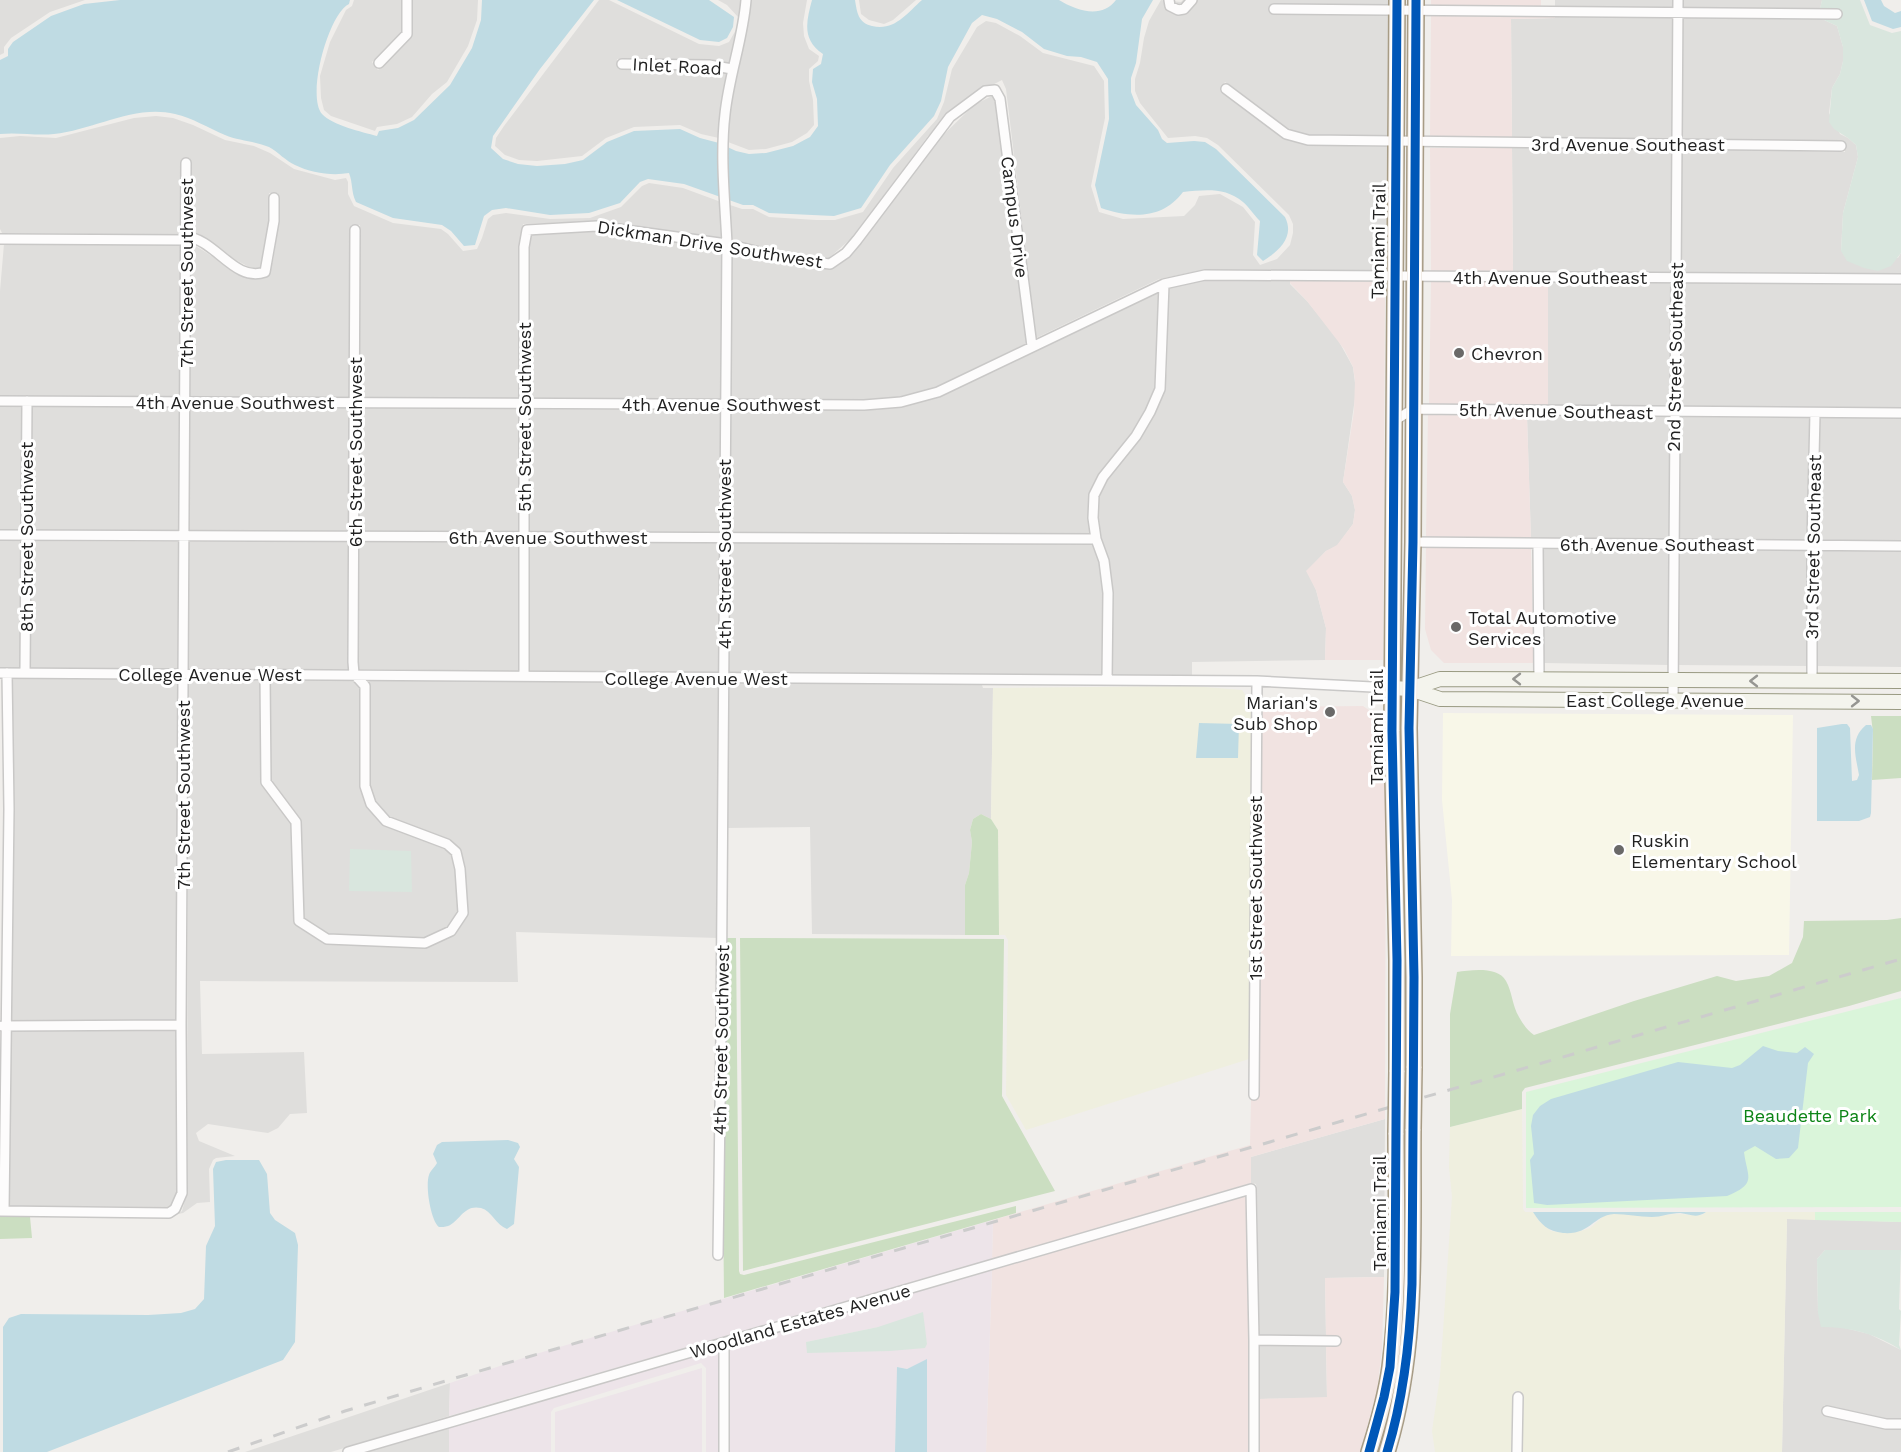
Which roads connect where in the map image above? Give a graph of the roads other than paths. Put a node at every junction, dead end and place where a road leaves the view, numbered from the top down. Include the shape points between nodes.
1 (407, 0) edge
2 (746, 0) edge
3 (1169, 0) edge
4 (1192, 0) edge
5 (1545, 0) edge
6 (1678, 0) edge
7 (1397, 5) edge
8 (1416, 5) edge
9 (1274, 9) dead end
10 (1545, 12) junction
11 (1678, 13) junction
12 (1837, 14) dead end
13 (379, 63) dead end
14 (622, 64) dead end
15 (732, 69) junction
16 (1226, 89) dead end
17 (995, 90) joint
18 (1396, 142) junction
19 (1415, 142) junction
20 (1677, 144) junction
21 (1841, 146) dead end
22 (186, 163) dead end
23 (274, 198) dead end
24 (355, 230) dead end
25 (527, 230) joint
26 (0, 239) edge
27 (187, 239) junction
28 (727, 244) junction
29 (1394, 277) junction
30 (1414, 277) junction
31 (1677, 277) junction
32 (1901, 279) edge
33 (1164, 284) junction
34 (1032, 346) junction
35 (0, 401) edge
36 (27, 401) junction
37 (186, 401) junction
38 (355, 403) junction
39 (525, 404) junction
40 (725, 405) junction
41 (1413, 410) junction
42 (1674, 412) junction
43 (1815, 413) junction
44 (1901, 413) edge
45 (1394, 421) junction
46 (1394, 521) junction
47 (0, 535) edge
48 (26, 535) junction
49 (184, 537) junction
50 (354, 537) junction
51 (524, 537) junction
52 (724, 538) junction
53 (1096, 539) junction
54 (1413, 542) junction
55 (1538, 544) junction
56 (1674, 545) junction
57 (1812, 545) junction
58 (1901, 546) edge
59 (4, 673) edge
60 (25, 673) junction
61 (184, 674) junction
62 (354, 674) junction
63 (265, 675) junction
64 (524, 676) junction
65 (724, 678) junction
66 (1539, 679) junction
67 (1107, 680) junction
68 (1257, 681) junction
69 (1674, 681) junction
70 (1812, 681) junction
71 (1901, 681) edge
72 (1392, 688) junction
73 (1410, 689) junction
74 (1673, 700) junction
75 (1901, 702) edge
76 (4, 808) edge
77 (181, 1025) junction
78 (3, 1026) edge
79 (1254, 1095) dead end
80 (2, 1211) edge
81 (718, 1255) dead end
82 (1254, 1340) junction
83 (1336, 1341) dead end
84 (724, 1343) junction
85 (1518, 1397) dead end
86 (1827, 1411) dead end
87 (1901, 1424) edge
88 (348, 1452) edge
89 (724, 1452) edge
90 (1254, 1452) edge
91 (1369, 1452) edge
92 (1387, 1452) edge
93 (1518, 1452) edge

1 - 13 street via 407,34
2 - 15 street, 4th Street Southwest
3 - 4 street via 1170,6 1178,10
5 - 10 street
6 - 11 street, 2nd Street Southeast
7 - 8 street
7 - 9 street
7 - 18 main road, Tamiami Trail
8 - 10 street
8 - 19 main road, Tamiami Trail
10 - 11 street
11 - 12 street
11 - 20 street, 2nd Street Southeast
14 - 15 street, Inlet Road
15 - 28 street, 4th Street Southwest via 724,130
16 - 18 street, 3rd Avenue Southeast via 1286,134 1308,140
17 - 28 street, Dickman Drive Southwest via 985,91 950,117 857,240 830,264 788,259
17 - 34 street, Campus Drive via 1000,99
18 - 19 street, 3rd Avenue Southeast
18 - 29 main road, Tamiami Trail
19 - 20 street, 3rd Avenue Southeast
19 - 30 main road, Tamiami Trail
20 - 21 street, 3rd Avenue Southeast
20 - 31 street, 2nd Street Southeast
22 - 27 street, 7th Street Southwest
23 - 27 street via 265,272 247,272 198,239
24 - 38 street, 6th Street Southwest
25 - 28 street, Dickman Drive Southwest via 597,226
25 - 39 street, 5th Street Southwest
26 - 27 street
27 - 37 street, 7th Street Southwest
28 - 40 street, 4th Street Southwest
29 - 30 street, 4th Avenue Southwest
29 - 33 street, 4th Avenue Southwest via 1205,275
29 - 45 main road, Tamiami Trail
30 - 31 street, 4th Avenue Southeast
30 - 41 main road, Tamiami Trail
31 - 32 street, 4th Avenue Southeast
31 - 42 street, 2nd Street Southeast
33 - 34 street, 4th Avenue Southwest
33 - 53 street via 1160,389 1136,436 1103,477 1094,495
34 - 40 street, 4th Avenue Southwest via 938,392 901,402
35 - 36 street, 4th Avenue Southwest
36 - 37 street, 4th Avenue Southwest
36 - 48 street, 8th Street Southwest
37 - 38 street, 4th Avenue Southwest
37 - 49 street, 7th Street Southwest
38 - 39 street, 4th Avenue Southwest
38 - 50 street, 6th Street Southwest
39 - 40 street, 4th Avenue Southwest
39 - 51 street, 5th Street Southwest
40 - 52 street, 4th Street Southwest
41 - 42 street, 5th Avenue Southeast
41 - 45 street
41 - 54 main road, Tamiami Trail
42 - 43 street, 5th Avenue Southeast
42 - 56 street, 2nd Street Southeast
43 - 44 street, 5th Avenue Southeast
43 - 57 street, 3rd Street Southeast
45 - 46 main road, Tamiami Trail
46 - 54 main road via 1406,540
46 - 72 main road, Tamiami Trail
47 - 48 street, 6th Avenue Southwest
48 - 49 street, 6th Avenue Southwest
48 - 60 street, 8th Street Southwest
49 - 50 street, 6th Avenue Southwest
49 - 61 street, 7th Street Southwest
50 - 51 street, 6th Avenue Southwest
50 - 62 street, 6th Street Southwest
51 - 52 street, 6th Avenue Southwest
51 - 64 street, 5th Street Southwest
52 - 53 street, 6th Avenue Southwest
52 - 65 street, 4th Street Southwest
53 - 67 street via 1104,561 1108,593
54 - 55 street, 6th Avenue Southeast
54 - 73 main road, Tamiami Trail
55 - 56 street, 6th Avenue Southeast
55 - 66 street
56 - 57 street, 6th Avenue Southeast
56 - 69 street, 2nd Street Southeast
57 - 58 street, 6th Avenue Southeast
57 - 70 street, 3rd Street Southeast
59 - 60 street, College Avenue West
59 - 76 street
60 - 61 street, College Avenue West
61 - 63 street, College Avenue West
61 - 77 street, 7th Street Southwest
62 - 63 street, College Avenue West
62 - 63 street via 365,686 365,786 371,804 386,821 447,844 456,852 463,913 451,931 425,943 327,939 299,921 296,822 266,782
62 - 64 street, College Avenue West
64 - 65 street, College Avenue West
65 - 67 street, College Avenue West
65 - 81 street, 4th Street Southwest
66 - 69 main road, East College Avenue
66 -> 73 main road, East College Avenue via 1440,679
67 - 68 street, College Avenue West
68 - 72 street, College Avenue West
68 - 79 street, 1st Street Southwest
70 -> 69 main road, East College Avenue
69 - 74 street, 2nd Street Southeast
70 - 71 main road, East College Avenue
72 - 73 main road, East College Avenue
72 - 91 main road, Tamiami Trail, bridge via 1397,1072 1394,1327 1384,1397
73 - 74 main road, East College Avenue via 1440,699
73 - 92 main road, Tamiami Trail, bridge via 1414,1068 1411,1327
74 -> 75 main road, East College Avenue
76 - 78 street
77 - 78 street
77 - 80 street, 7th Street Southwest via 182,1193 176,1209 169,1213
78 - 80 street
82 - 83 street
82 - 84 street, Woodland Estates Avenue via 1251,1189
82 - 90 street
84 - 88 street, Woodland Estates Avenue
84 - 89 street
85 - 93 street
86 - 87 street

